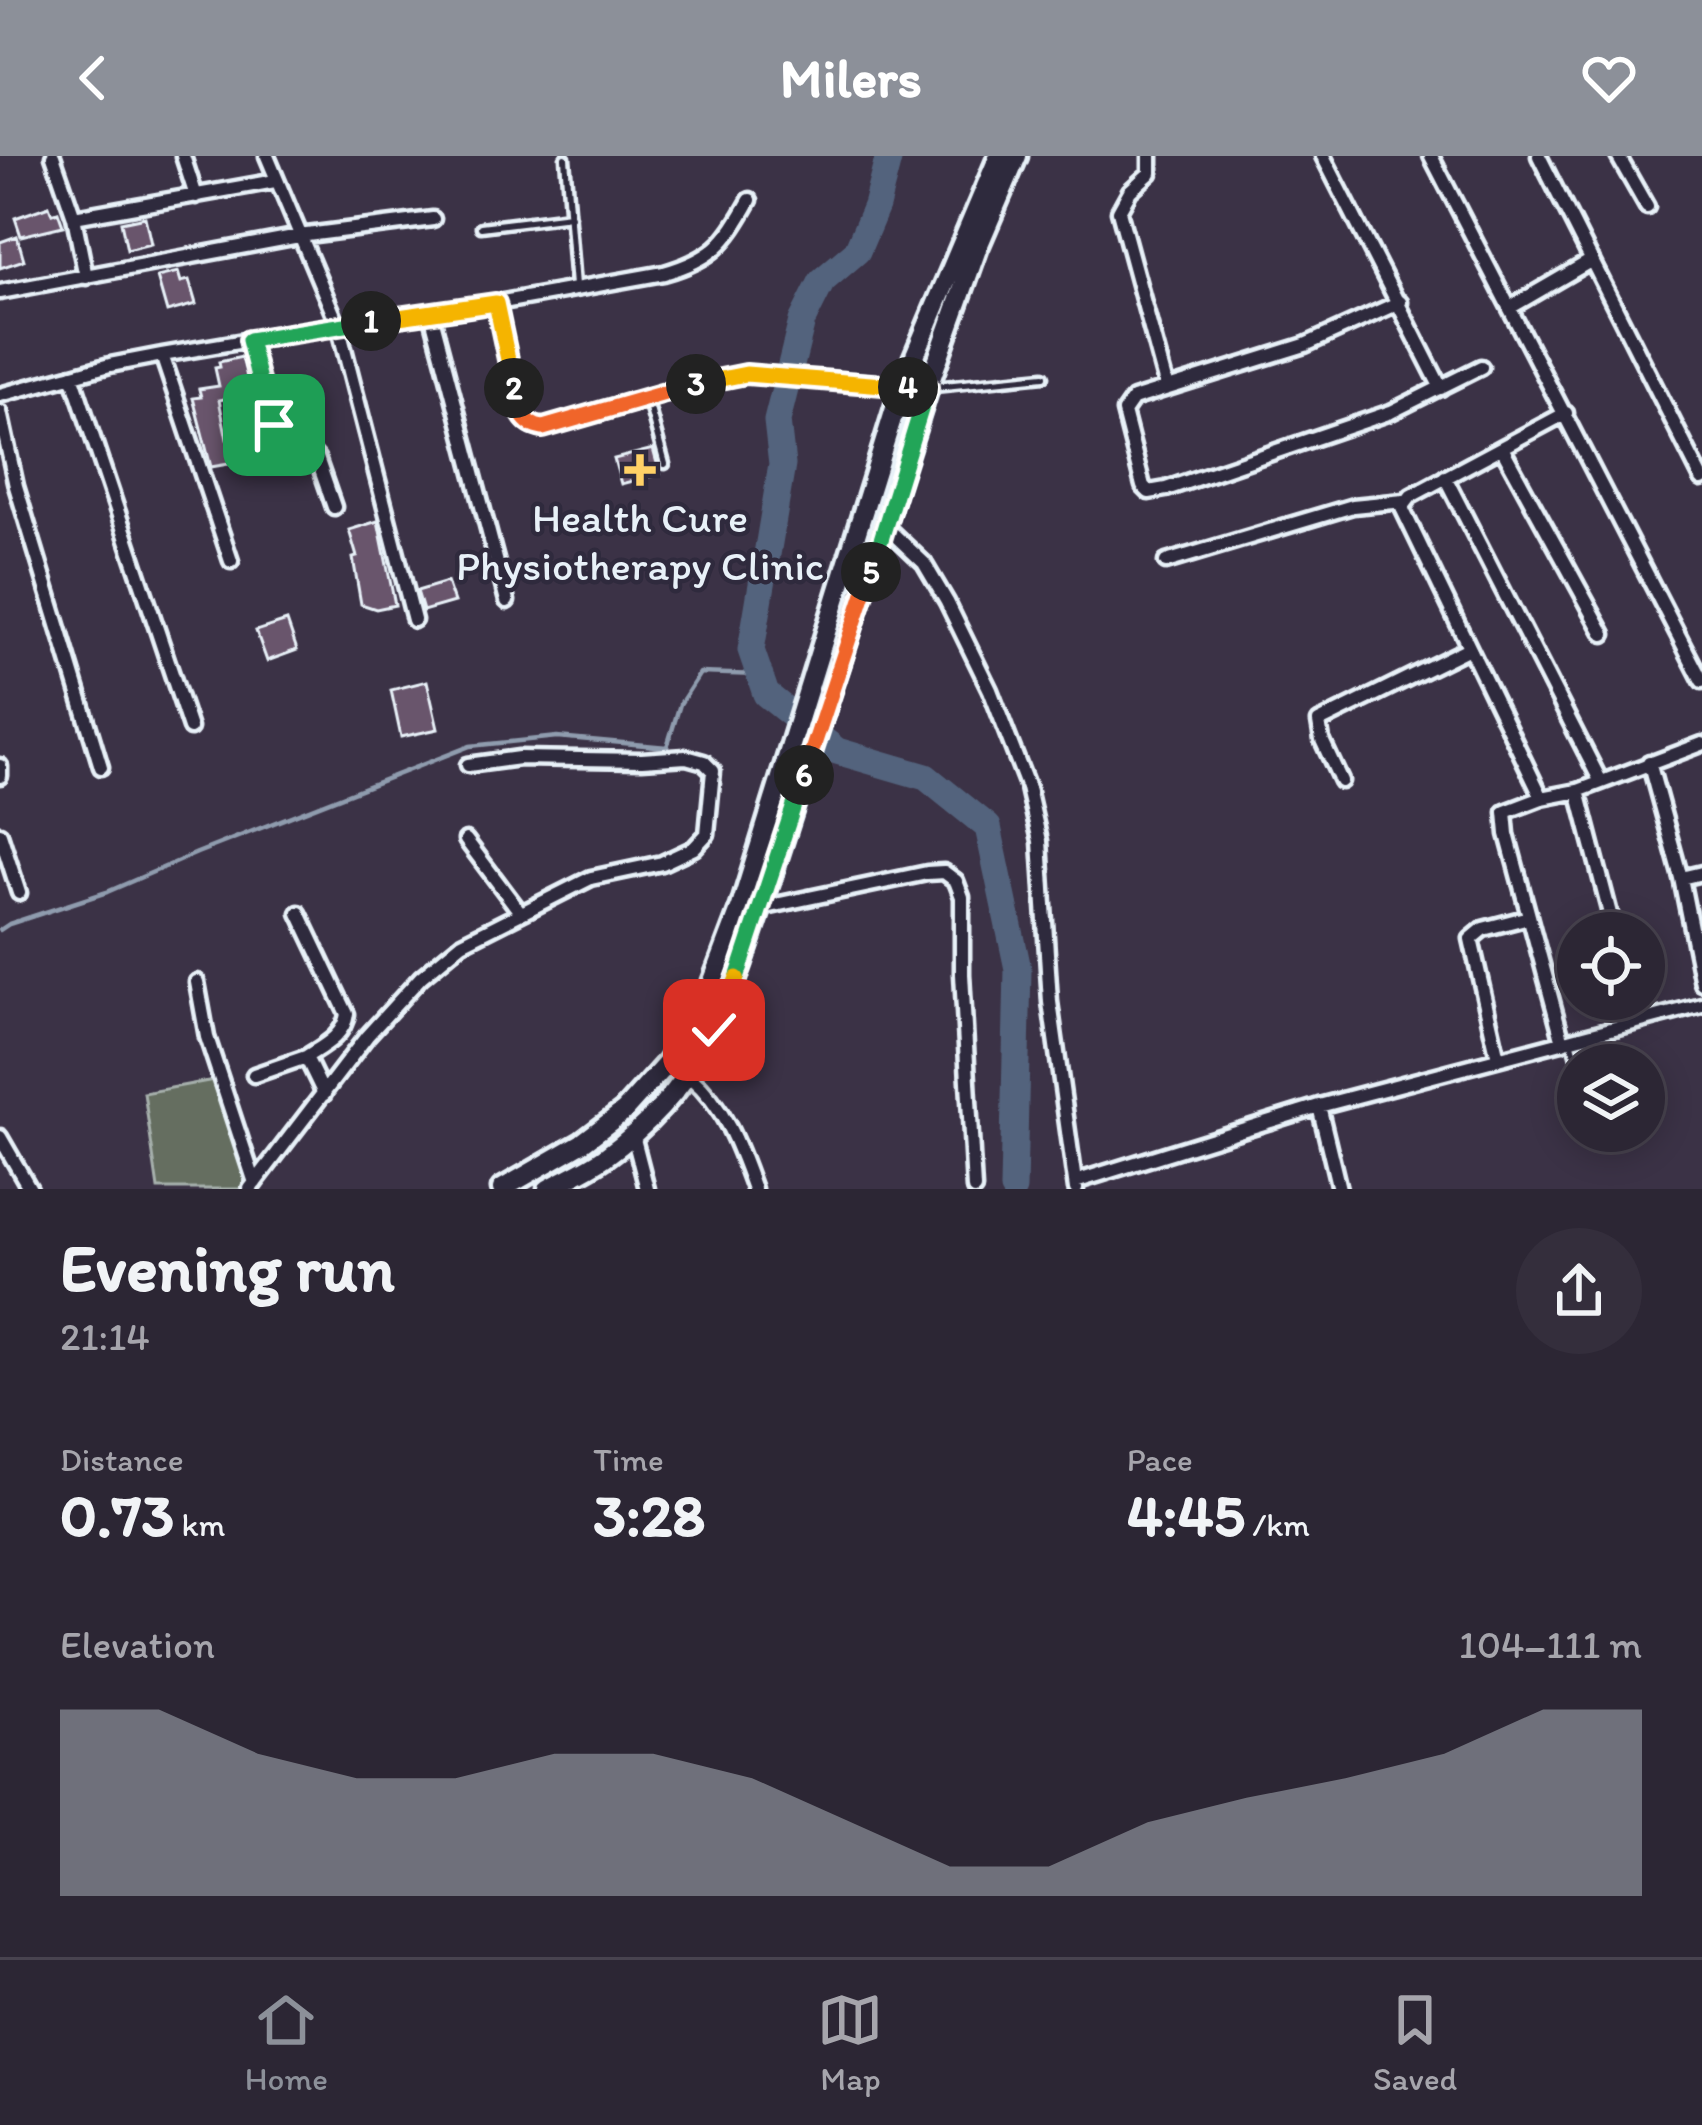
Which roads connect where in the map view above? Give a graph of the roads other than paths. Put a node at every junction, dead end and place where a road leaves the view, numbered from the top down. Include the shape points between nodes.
1 (53, 156) edge
2 (183, 156) edge
3 (267, 156) edge
4 (999, 156) edge
5 (1017, 156) edge
6 (1150, 156) edge
7 (1322, 156) edge
8 (1431, 156) edge
9 (1539, 156) edge
10 (1618, 156) edge
11 (566, 158) edge
12 (275, 182) junction
13 (196, 196) junction
14 (750, 200) dead end
15 (1647, 207) dead end
16 (569, 216) junction
17 (74, 218) junction
18 (434, 219) dead end
19 (481, 227) dead end
20 (299, 236) junction
21 (1592, 260) junction
22 (86, 277) junction
23 (575, 288) junction
24 (0, 292) edge
25 (1400, 302) junction
26 (496, 303) junction
27 (1511, 307) junction
28 (431, 313) junction
29 (338, 325) junction
30 (249, 340) junction
31 (162, 355) junction
32 (1481, 367) dead end
33 (72, 375) junction
34 (1044, 376) dead end
35 (902, 386) junction
36 (928, 387) junction
37 (1167, 388) junction
38 (1441, 388) junction
39 (0, 395) edge
40 (647, 398) junction
41 (0, 412) edge
42 (1566, 413) junction
43 (1502, 448) junction
44 (665, 464) dead end
45 (1445, 478) junction
46 (1702, 479) edge
47 (1404, 501) junction
48 (334, 507) dead end
49 (886, 527) junction
50 (231, 561) dead end
51 (1166, 562) dead end
52 (507, 601) dead end
53 (414, 620) dead end
54 (1604, 634) dead end
55 (1469, 648) junction
56 (1702, 681) edge
57 (190, 728) dead end
58 (1702, 744) edge
59 (1649, 762) junction
60 (468, 765) dead end
61 (0, 766) edge
62 (100, 767) dead end
63 (0, 776) edge
64 (1341, 781) dead end
65 (1601, 782) junction
66 (1578, 791) junction
67 (1542, 798) junction
68 (0, 834) edge
69 (466, 840) dead end
70 (1702, 873) edge
71 (1681, 878) junction
72 (759, 882) junction
73 (19, 893) dead end
74 (761, 908) junction
75 (520, 912) junction
76 (1610, 912) edge
77 (299, 913) dead end
78 (1528, 917) junction
79 (197, 982) dead end
80 (1702, 983) edge
81 (1702, 1005) edge
82 (1567, 1041) junction
83 (1568, 1044) edge
84 (306, 1057) junction
85 (1498, 1058) junction
86 (254, 1075) dead end
87 (690, 1077) junction
88 (324, 1094) junction
89 (636, 1099) junction
90 (1319, 1106) junction
91 (652, 1116) junction
92 (633, 1135) junction
93 (0, 1137) edge
94 (1075, 1185) edge
95 (253, 1186) edge
96 (30, 1189) edge
97 (502, 1189) edge
98 (548, 1189) edge
99 (647, 1189) edge
100 (754, 1189) edge
101 (974, 1189) edge
102 (1339, 1189) edge

1 - 17 street
2 - 13 street
3 - 12 street
4 - 35 main road
5 - 36 main road
6 - 37 street via 1150,173 1119,211
7 - 25 street
8 - 27 street
9 - 21 street
10 - 15 street
11 - 16 lane
12 - 13 street
12 - 20 street
13 - 17 street
14 - 23 street via 704,260
16 - 19 lane
16 - 23 lane
17 - 22 street
18 - 20 street
20 - 22 street
20 - 29 street
21 - 27 street
21 - 46 street
22 - 24 street
23 - 26 street
25 - 37 street via 1305,346
25 - 38 street
26 - 28 street
26 - 40 street via 518,404 532,426
27 - 42 street
28 - 29 street
28 - 52 street
29 - 30 street
29 - 53 street
30 - 31 street
30 - 48 street via 267,413 317,458
31 - 33 street
31 - 50 street
32 - 38 street
33 - 39 street
33 - 57 street
34 - 36 lane
35 - 36 street
35 - 40 street via 746,374
35 - 72 main road
36 - 49 main road
37 - 38 street via 1133,399 1124,412 1149,492 1352,427
40 - 44 lane
41 - 62 street
42 - 43 street
42 - 56 street
43 - 45 street
43 - 54 street
45 - 47 street
45 - 65 street
47 - 51 street via 1353,506
47 - 55 street via 1404,519
49 - 72 main road
49 - 94 street via 924,563 947,602 1028,788
55 - 64 street via 1319,722
55 - 67 street
58 - 59 street
59 - 65 street
59 - 71 street
60 - 75 street via 686,757 712,771 707,834 694,848 592,878
61 - 63 street
65 - 66 street
66 - 67 street
66 - 76 street
67 - 78 street via 1512,806 1504,820
68 - 73 street
69 - 75 street
70 - 71 street
71 - 80 street
72 - 74 main road
72 - 89 main road via 707,997
74 - 87 main road
74 - 101 street via 927,873 956,881
75 - 88 street via 421,977
77 - 84 street via 347,1014 337,1036
78 - 82 street
78 - 85 street via 1471,939
79 - 95 street
81 - 82 street
82 - 83 lane
82 - 85 street
84 - 86 street
84 - 88 street
85 - 90 street
87 - 91 main road
87 - 100 street via 734,1134
88 - 95 street
89 - 91 main road
89 - 97 main road via 582,1143
90 - 94 street
90 - 102 street
91 - 92 main road
92 - 98 main road
92 - 99 street
93 - 96 street

